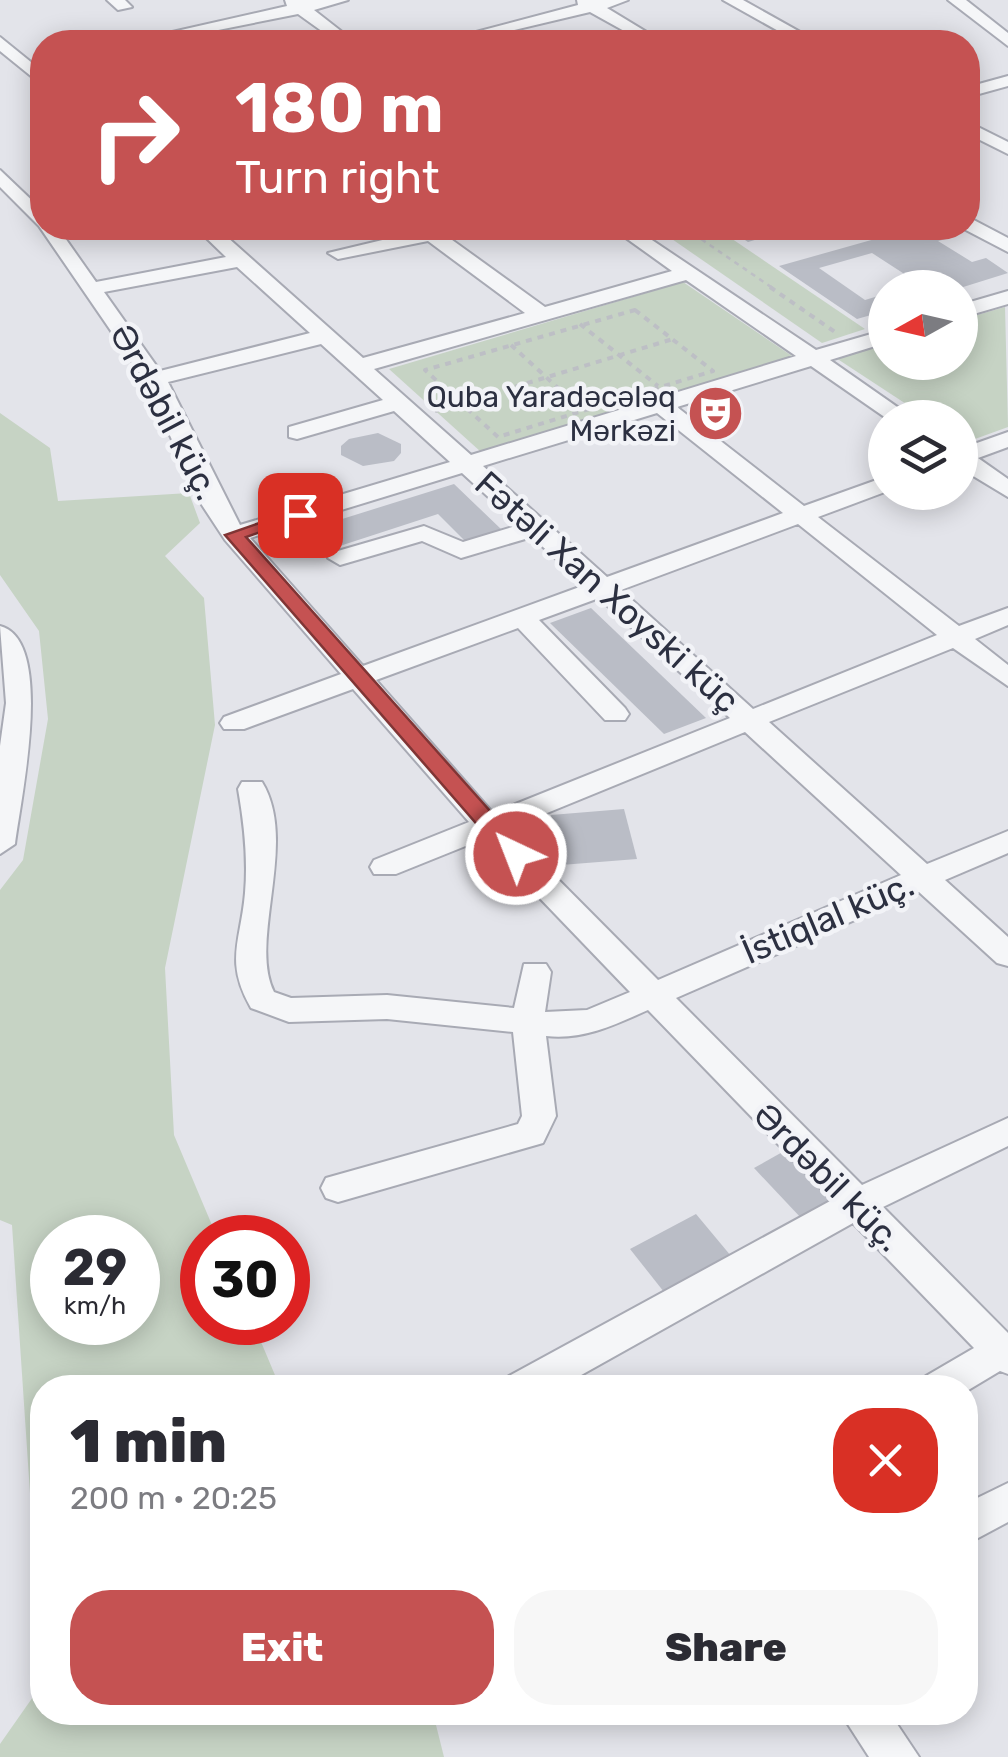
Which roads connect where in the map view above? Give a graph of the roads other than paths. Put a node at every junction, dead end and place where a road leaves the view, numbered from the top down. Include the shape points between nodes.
1 (340, 0) edge
2 (620, 0) edge
3 (730, 0) edge
4 (956, 0) edge
5 (587, 3) edge
6 (295, 4) edge
7 (1008, 16) edge
8 (981, 20) junction
9 (200, 30) edge
10 (331, 30) edge
11 (496, 30) edge
12 (634, 30) edge
13 (787, 30) edge
14 (1008, 41) edge
15 (0, 42) edge
16 (30, 62) edge
17 (1008, 81) edge
18 (980, 89) edge
19 (980, 134) edge
20 (1008, 149) edge
21 (0, 176) edge
22 (10, 196) edge
23 (30, 212) edge
24 (980, 230) edge
25 (57, 240) edge
26 (219, 240) edge
27 (394, 240) edge
28 (441, 240) edge
29 (640, 240) edge
30 (1008, 246) edge
31 (338, 253) dead end
32 (241, 260) junction
33 (689, 273) junction
34 (95, 288) junction
35 (1008, 297) edge
36 (978, 306) edge
37 (552, 312) junction
38 (325, 336) junction
39 (868, 341) edge
40 (816, 358) junction
41 (359, 366) junction
42 (155, 378) junction
43 (666, 398) junction
44 (876, 400) edge
45 (406, 410) junction
46 (297, 432) dead end
47 (1008, 439) edge
48 (978, 450) edge
49 (466, 465) junction
50 (978, 469) edge
51 (868, 490) edge
52 (1008, 490) edge
53 (798, 514) junction
54 (535, 528) junction
55 (234, 535) junction
56 (340, 558) dead end
57 (601, 588) junction
58 (521, 616) junction
59 (1008, 616) edge
60 (0, 634) edge
61 (954, 638) junction
62 (355, 676) junction
63 (1008, 678) edge
64 (615, 714) dead end
65 (751, 722) junction
66 (234, 723) dead end
67 (252, 789) dead end
68 (489, 827) junction
69 (1008, 841) edge
70 (0, 844) edge
71 (384, 866) dead end
72 (922, 878) junction
73 (1008, 955) edge
74 (535, 972) dead end
75 (648, 994) junction
76 (528, 1020) junction
77 (1008, 1131) edge
78 (338, 1188) dead end
79 (854, 1205) junction
80 (1004, 1355) edge
81 (546, 1375) edge
82 (965, 1375) edge
83 (1008, 1501) edge
84 (978, 1518) edge
85 (871, 1725) edge
86 (897, 1757) edge

1 - 6 street
2 - 5 street
3 - 13 street
4 - 8 street
5 - 11 street
5 - 12 street
6 - 9 street
6 - 10 street
7 - 8 street
8 - 14 street
15 - 16 street
17 - 18 street
19 - 20 street
21 - 22 street
22 - 23 street
24 - 30 street
25 - 34 street, Ərdəbil küç.
26 - 32 street, Fətəli Xan Xoyski küç
27 - 31 street
28 - 37 street
29 - 33 street
32 - 34 street
32 - 38 street, Fətəli Xan Xoyski küç
33 - 37 street
33 - 40 street
34 - 42 street, Ərdəbil küç.
35 - 36 street
37 - 41 street
38 - 41 street, Fətəli Xan Xoyski küç
38 - 42 street
39 - 40 street
40 - 43 street
40 - 44 street
41 - 45 street, Fətəli Xan Xoyski küç
42 - 55 street, Ərdəbil küç.
43 - 49 street
43 - 53 street
45 - 46 street
45 - 49 street, Fətəli Xan Xoyski küç
47 - 48 street
49 - 54 street, Fətəli Xan Xoyski küç
49 - 55 street
50 - 52 street
51 - 53 street
53 - 57 street
53 - 61 street
54 - 56 street via 461,551 431,534 416,534
54 - 57 street, Fətəli Xan Xoyski küç
55 - 62 street, Ərdəbil küç.
57 - 58 street
57 - 65 street, Fətəli Xan Xoyski küç
58 - 62 street
58 - 64 street
59 - 61 street
60 - 70 street via 19,676 20,703
61 - 63 street
61 - 65 street
62 - 66 street
62 - 68 street, Ərdəbil küç.
65 - 68 street
65 - 72 street, Fətəli Xan Xoyski küç
67 - 76 street via 260,897 246,954 262,1000 289,1010 387,1007
68 - 71 street
68 - 75 street, Ərdəbil küç.
69 - 72 street, İstiqlal küç.
72 - 73 street, Fətəli Xan Xoyski küç
72 - 75 street, İstiqlal küç.
74 - 76 street
75 - 76 street via 593,1021 568,1026
75 - 79 street, Ərdəbil küç.
76 - 78 street via 540,1116 532,1132
77 - 79 street
79 - 80 street, Ərdəbil küç.
79 - 81 street
80 - 82 street
83 - 84 street
85 - 86 street

